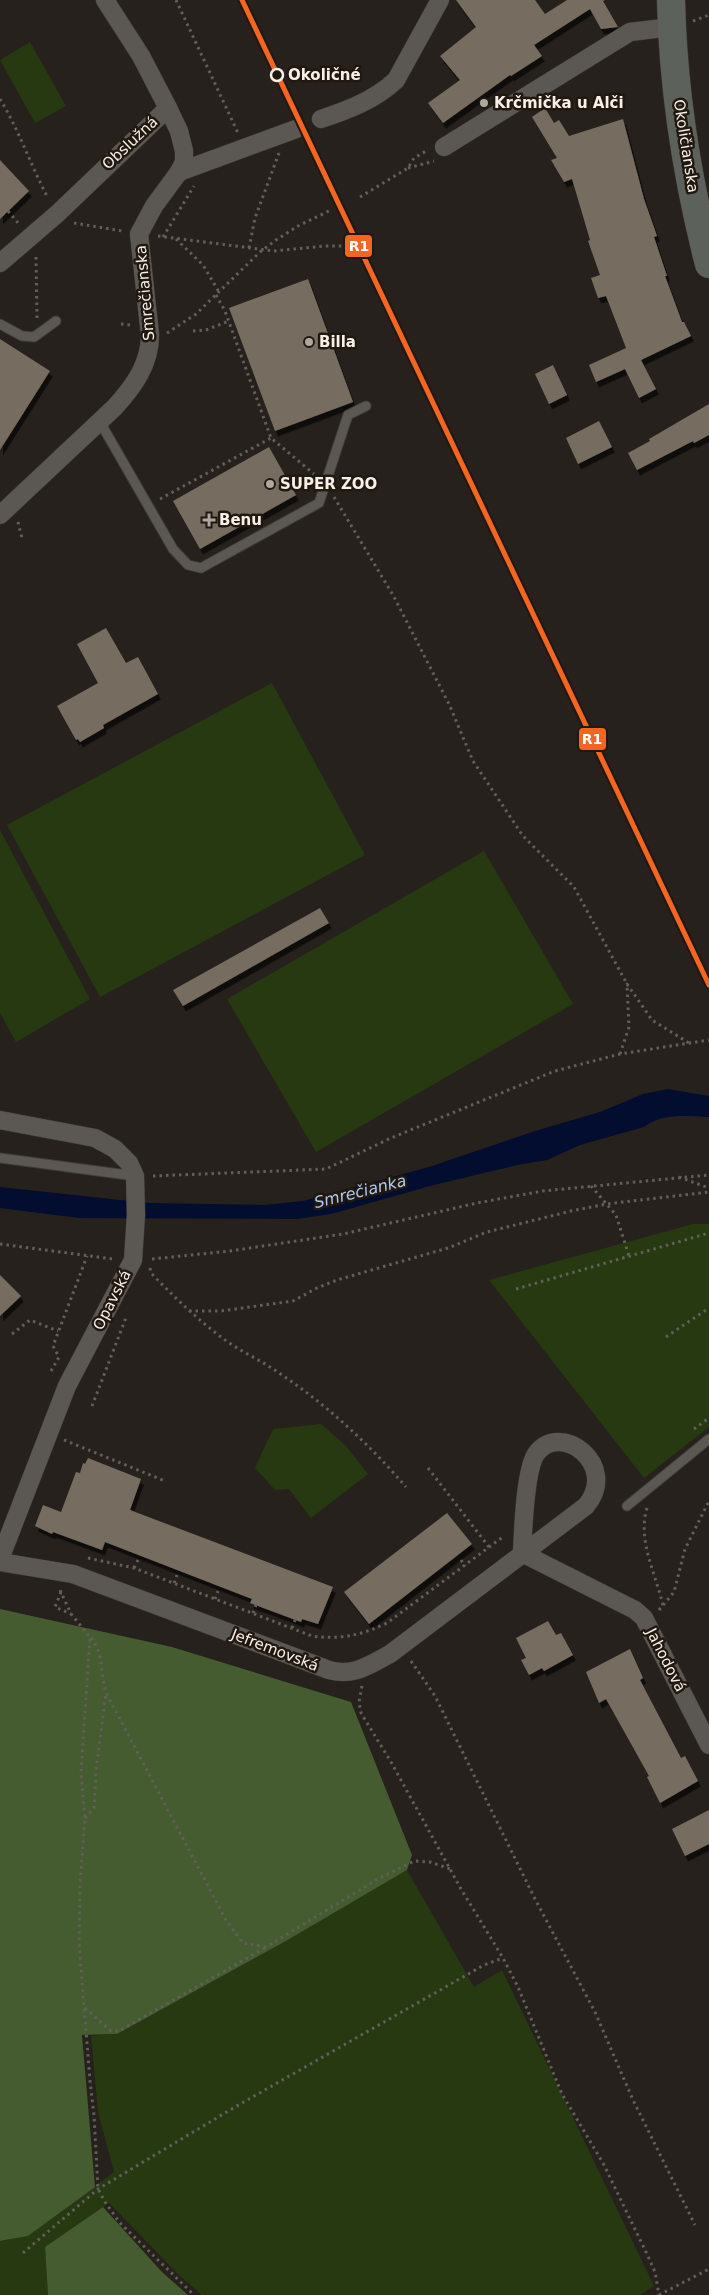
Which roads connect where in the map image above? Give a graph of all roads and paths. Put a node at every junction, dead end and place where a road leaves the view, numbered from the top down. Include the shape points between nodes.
1 (105, 0) edge
2 (176, 0) edge
3 (440, 0) edge
4 (671, 0) edge
5 (709, 15) edge
6 (682, 24) junction
7 (0, 99) edge
8 (2, 106) edge
9 (168, 108) junction
10 (321, 119) dead end
11 (290, 131) joint
12 (444, 146) junction
13 (244, 147) junction
14 (210, 160) junction
15 (408, 168) junction
16 (179, 172) junction
17 (360, 197) dead end
18 (329, 212) dead end
19 (54, 216) junction
20 (139, 234) junction
21 (30, 237) junction
22 (163, 237) junction
23 (176, 238) junction
24 (351, 246) dead end
25 (249, 248) junction
26 (264, 250) junction
27 (0, 263) edge
28 (709, 264) edge
29 (217, 294) junction
30 (56, 321) dead end
31 (228, 321) junction
32 (37, 322) dead end
33 (0, 324) edge
34 (193, 331) dead end
35 (150, 349) junction
36 (366, 406) dead end
37 (100, 422) junction
38 (271, 438) junction
39 (307, 466) dead end
40 (332, 494) dead end
41 (148, 505) junction
42 (8, 516) edge
43 (22, 538) dead end
44 (628, 984) junction
45 (709, 1040) edge
46 (690, 1043) junction
47 (620, 1054) junction
48 (0, 1120) edge
49 (0, 1158) edge
50 (709, 1175) edge
51 (134, 1176) junction
52 (678, 1177) junction
53 (590, 1186) junction
54 (709, 1188) edge
55 (709, 1192) edge
56 (607, 1204) junction
57 (709, 1233) edge
58 (0, 1244) edge
59 (87, 1256) junction
60 (629, 1256) junction
61 (138, 1257) junction
62 (516, 1289) dead end
63 (709, 1308) edge
64 (189, 1310) junction
65 (127, 1314) dead end
66 (58, 1331) junction
67 (12, 1334) dead end
68 (666, 1337) dead end
69 (52, 1371) dead end
70 (92, 1406) dead end
71 (709, 1418) edge
72 (694, 1429) dead end
73 (49, 1434) junction
74 (709, 1439) edge
75 (428, 1468) dead end
76 (657, 1481) junction
77 (165, 1482) dead end
78 (406, 1487) dead end
79 (709, 1501) edge
80 (627, 1506) dead end
81 (523, 1522) junction
82 (489, 1548) junction
83 (522, 1553) junction
84 (0, 1560) edge
85 (138, 1560) dead end
86 (461, 1560) dead end
87 (465, 1566) junction
88 (36, 1567) junction
89 (134, 1568) junction
90 (73, 1574) junction
91 (177, 1575) dead end
92 (174, 1583) junction
93 (426, 1586) dead end
94 (218, 1591) dead end
95 (62, 1592) junction
96 (430, 1592) junction
97 (215, 1599) junction
98 (256, 1605) dead end
99 (663, 1606) junction
100 (393, 1612) dead end
101 (253, 1613) junction
102 (71, 1614) junction
103 (397, 1616) junction
104 (295, 1620) dead end
105 (648, 1623) junction
106 (292, 1628) junction
107 (90, 1637) junction
108 (401, 1646) junction
109 (358, 1671) junction
110 (106, 1692) junction
111 (709, 1745) edge
112 (85, 1818) junction
113 (450, 1869) junction
114 (266, 1947) junction
115 (503, 1958) junction
116 (84, 2008) junction
117 (98, 2189) junction
118 (695, 2225) dead end
119 (23, 2252) dead end
120 (709, 2269) edge
121 (194, 2295) edge
122 (659, 2295) edge

1 - 9 street, Obslužná via 141,56
2 - 13 path
3 - 10 street via 396,80 351,109
4 - 6 main road, Okoličianska
5 - 6 path
6 - 12 street via 630,32
6 - 28 main road, Okoličianska via 679,109
7 - 8 path
8 - 19 path via 20,137
9 - 16 street, Smrečianska via 183,143 184,162
9 - 19 street, Obslužná
11 - 13 street
11 - 25 path via 255,218
12 - 15 path via 430,148 414,158
12 - 15 path via 436,160
13 - 14 street
14 - 16 street
14 - 22 path
15 - 17 path
16 - 20 street, Smrečianska via 154,206
18 - 26 path via 298,226
19 - 20 path
19 - 21 street, Obslužná
20 - 22 path
20 - 35 street, Smrečianska
21 - 27 street, Obslužná
21 - 32 path via 36,244
22 - 23 path
23 - 25 path
23 - 29 path via 203,265
24 - 26 path
25 - 26 path
26 - 29 path
29 - 31 path
29 - 35 path
30 - 33 lane via 34,337 22,336
31 - 34 path via 206,330
31 - 38 path
35 - 37 street, Smrečianska via 143,369 129,391
36 - 41 lane via 348,415 319,502 202,568 182,560
37 - 41 lane
37 - 42 street, Smrečianska
38 - 39 path
38 - 41 path
40 - 44 path via 393,595 449,704 473,761 523,836 574,887
42 - 43 path
44 - 46 path via 652,1020
44 - 47 path via 629,1027
45 - 46 path
46 - 47 path
47 - 51 path via 547,1074 326,1168
48 - 51 street, Opavská via 95,1138 115,1149 129,1164
49 - 51 lane
50 - 52 path
51 - 61 street, Opavská
52 - 53 path
52 - 54 path
53 - 56 path
53 - 61 path via 477,1203 322,1237 230,1251
55 - 56 path
56 - 60 path via 616,1215
56 - 64 path via 487,1232 448,1248 316,1288 293,1302 221,1311
57 - 60 path
58 - 59 path
59 - 61 path
59 - 66 path
60 - 62 path
61 - 64 path
61 - 73 street, Opavská via 67,1386
63 - 68 path
64 - 78 path via 222,1338 280,1373 320,1405 362,1440
65 - 70 path
66 - 67 path via 30,1320
66 - 69 path via 53,1346 59,1357
71 - 72 path
73 - 77 path
73 - 84 street, Opavská
74 - 76 lane
75 - 82 path
76 - 80 lane
76 - 99 path via 645,1514 644,1535
79 - 99 path via 686,1548 674,1592
81 - 82 path
81 - 83 street, Jefremovská
81 - 83 street, Jefremovská via 535,1456 549,1444 558,1442 578,1448 595,1467 598,1478 593,1498
82 - 87 path
83 - 105 street, Jahodová via 635,1610
83 - 108 street, Jefremovská
84 - 88 street, Jefremovská
85 - 89 path
86 - 87 path
87 - 96 path
88 - 90 street, Jefremovská
88 - 95 path
89 - 90 path via 78,1556
89 - 92 path
90 - 109 street, Jefremovská via 329,1670 339,1673
91 - 92 path
92 - 97 path
93 - 96 path
94 - 97 path
95 - 102 path
95 - 102 path via 55,1607
96 - 103 path
97 - 101 path
98 - 101 path
99 - 105 path
100 - 103 path
101 - 106 path
102 - 107 path
103 - 106 path via 367,1632 351,1636 312,1636
104 - 106 path
105 - 111 street, Jahodová
107 - 110 path via 100,1655
107 - 112 path via 81,1773
108 - 109 street, Jefremovská
108 - 118 path via 435,1696 595,2012 633,2100
109 - 113 path via 363,1681 359,1702 361,1713 396,1769
110 - 112 path via 94,1808
110 - 114 path via 226,1920 243,1943
112 - 116 path via 80,1884
113 - 114 path via 414,1861 378,1879
113 - 115 path
114 - 116 path via 119,2030 111,2031
115 - 117 path via 484,1965
115 - 122 path via 562,2094 603,2163 646,2252 655,2272
116 - 117 path
117 - 119 path
117 - 121 path via 120,2223
120 - 122 path

